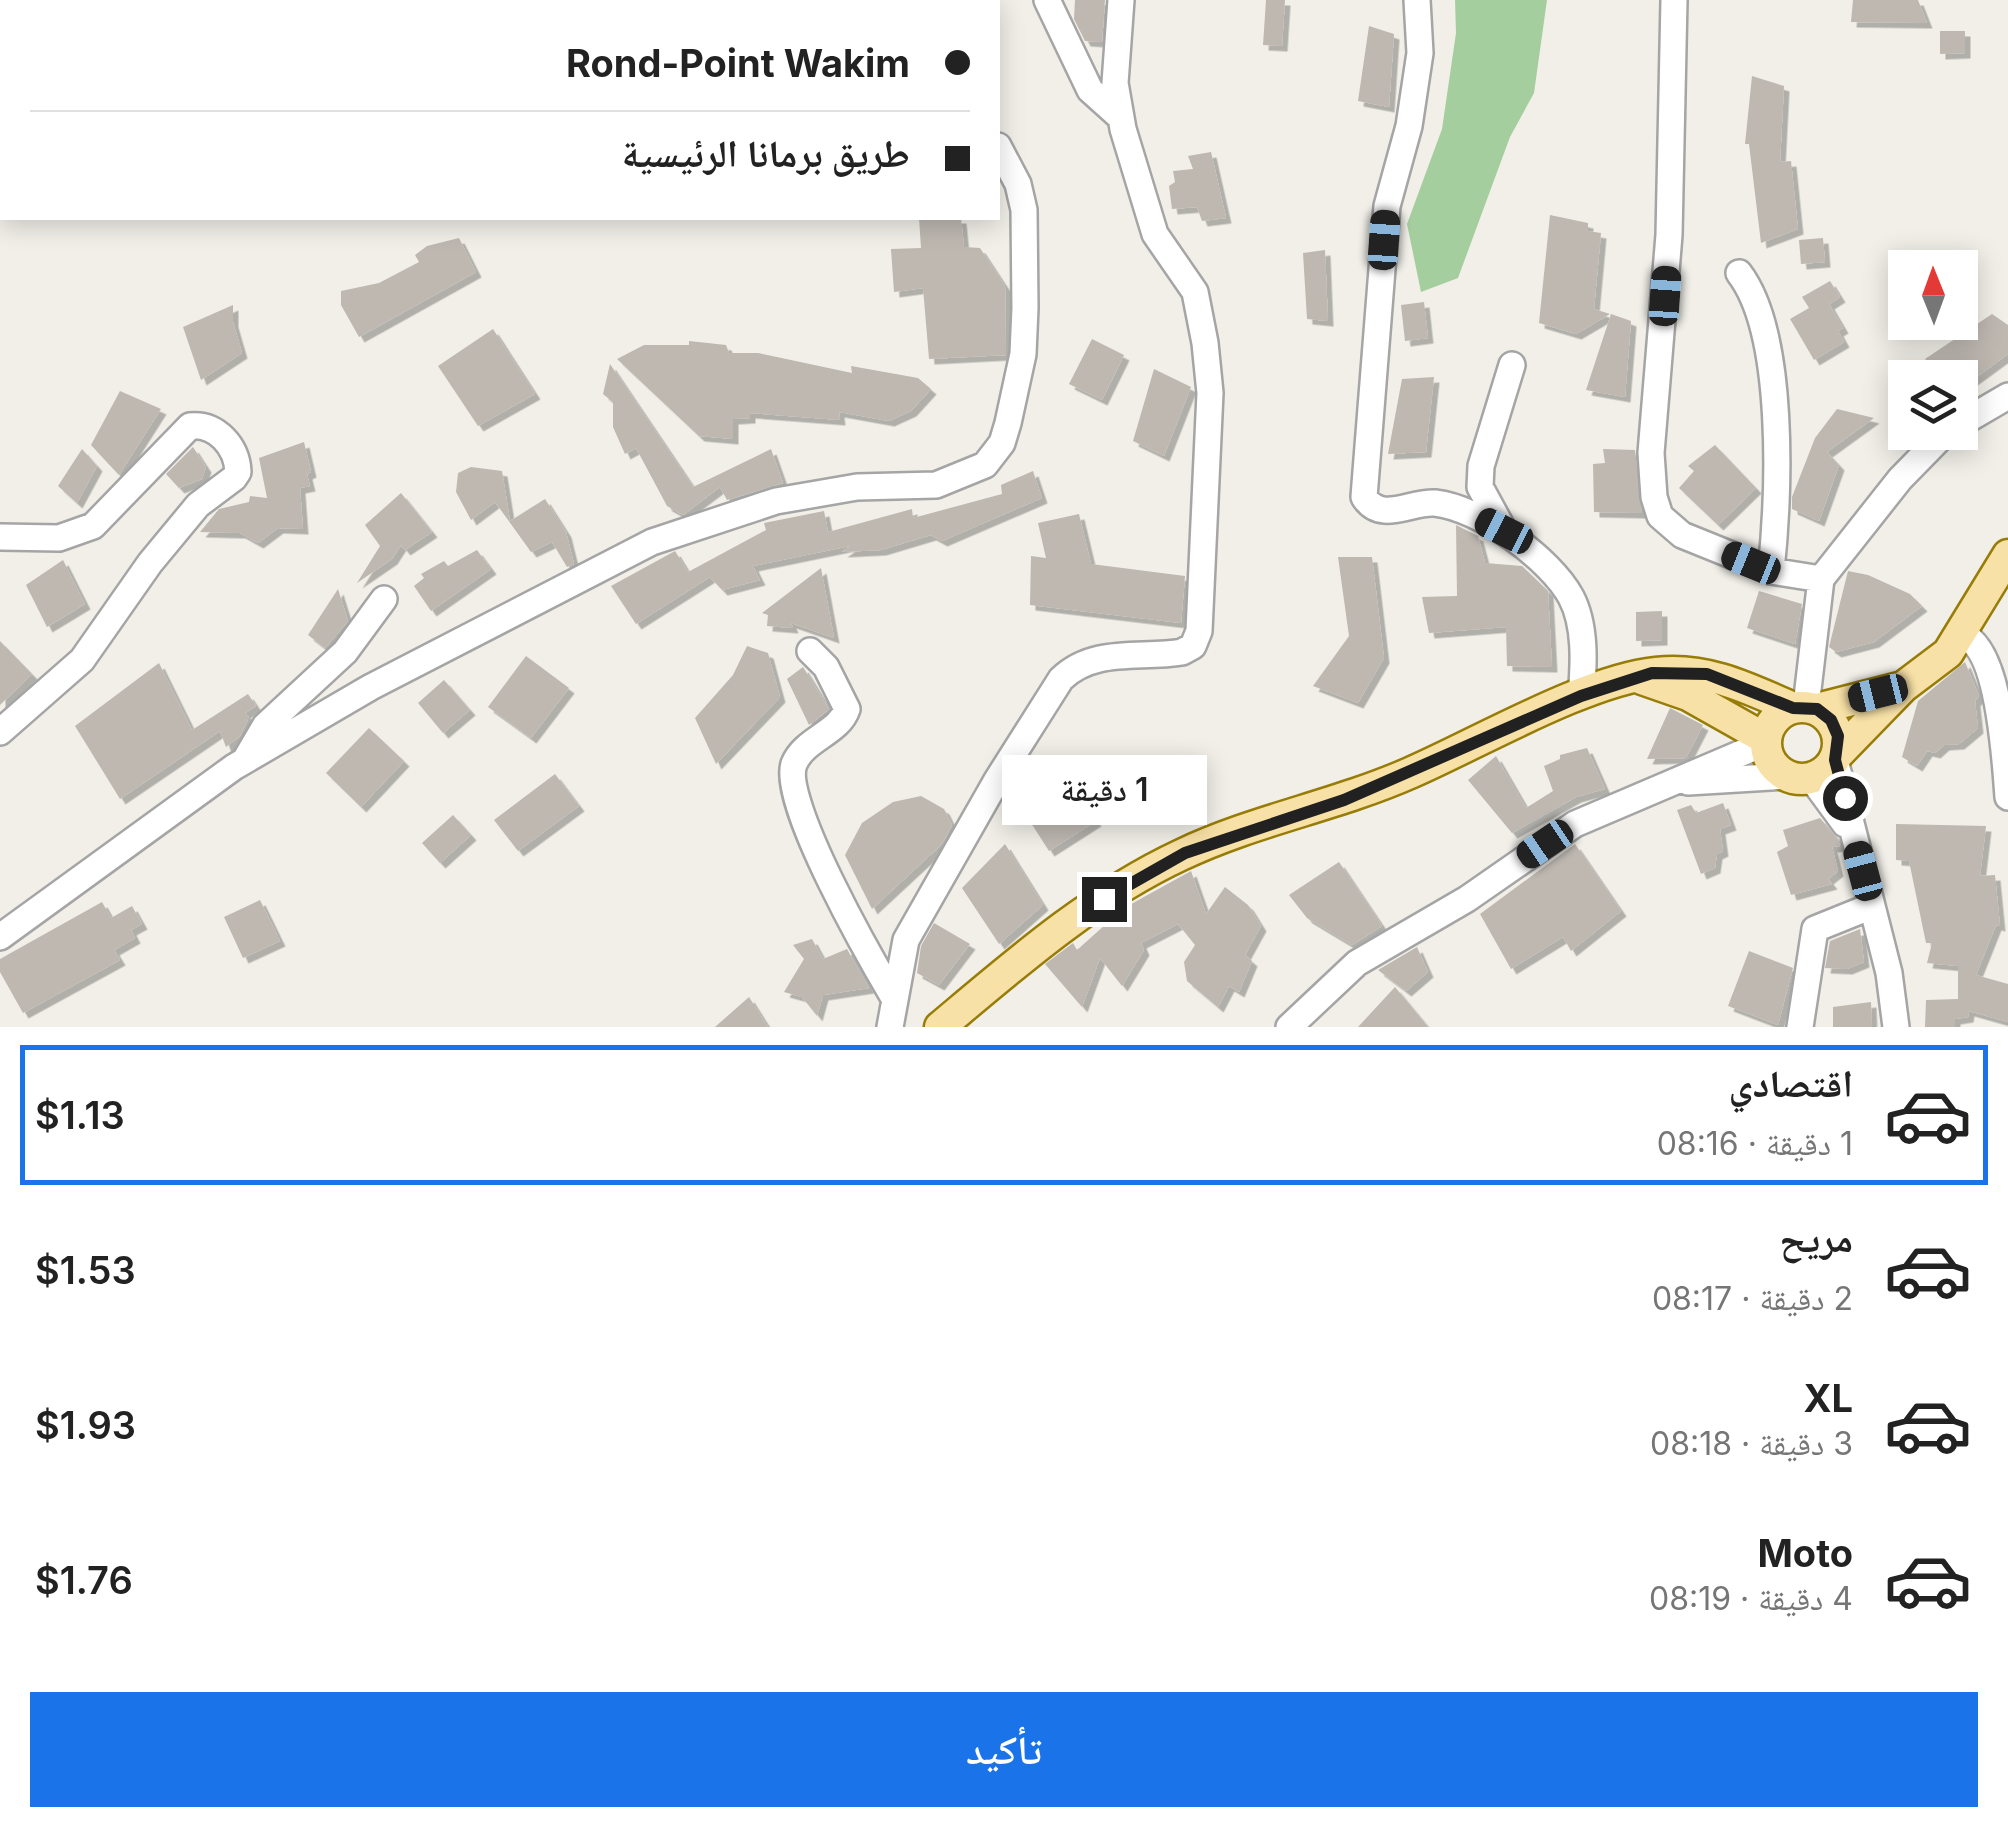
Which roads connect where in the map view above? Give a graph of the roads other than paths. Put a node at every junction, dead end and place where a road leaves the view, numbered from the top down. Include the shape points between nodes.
1 (1047, 0) edge
2 (1121, 0) edge
3 (1417, 0) edge
4 (1674, 0) edge
5 (1120, 117) junction
6 (1000, 150) edge
7 (1739, 273) dead end
8 (1512, 365) dead end
9 (2008, 396) edge
10 (1978, 414) edge
11 (1925, 450) edge
12 (1504, 531) junction
13 (0, 537) edge
14 (2008, 555) edge
15 (1771, 571) junction
16 (1822, 578) junction
17 (384, 599) dead end
18 (1962, 635) junction
19 (810, 651) dead end
20 (1634, 677) junction
21 (1903, 687) junction
22 (1581, 696) junction
23 (1805, 708) junction
24 (0, 732) edge
25 (1766, 741) junction
26 (246, 760) junction
27 (1818, 767) junction
28 (1668, 783) junction
29 (2008, 797) edge
30 (1872, 906) junction
31 (0, 937) edge
32 (894, 998) junction
33 (890, 1027) edge
34 (940, 1027) edge
35 (1289, 1027) edge
36 (1800, 1027) edge
37 (1896, 1027) edge

1 - 5 street via 1090,90
2 - 5 street via 1115,84
3 - 12 street via 1420,52 1387,206 1364,497 1394,511 1432,503
4 - 15 street via 1670,234 1652,433 1654,497 1660,516 1682,534
5 - 32 street via 1155,234 1196,292 1202,317 1210,394 1198,631 1193,646 1182,652 1094,658 1060,679 914,926
6 - 26 street via 1024,210 1025,308 1008,423 985,465 936,485 857,487 776,501 652,542 370,687
7 - 15 street via 1752,290 1774,387
8 - 12 street via 1480,486
9 - 10 street
11 - 16 street
12 - 22 street via 1572,598 1581,640
13 - 24 street via 59,538 93,526 190,426 223,436 234,453 234,478 174,534 104,635
14 - 18 main road
15 - 16 street
16 - 23 street
17 - 26 street via 345,652 265,726
18 - 21 main road
18 - 29 street via 1976,641 1985,657
19 - 32 street via 847,709 794,764 796,802 850,926
20 - 22 main road
20 - 23 main road via 1707,674
20 - 25 main road via 1688,695
21 - 23 main road
21 - 27 main road
22 - 34 main road via 1376,787 1185,853 1134,878
23 - 25 main road via 1774,719
23 - 27 main road via 1831,720 1838,736
25 - 27 main road via 1771,762
25 - 28 street
26 - 31 street
27 - 28 street
27 - 30 street via 1854,836
28 - 35 street via 1575,824 1466,900 1357,963
30 - 36 street via 1816,929
30 - 37 street
32 - 33 street

